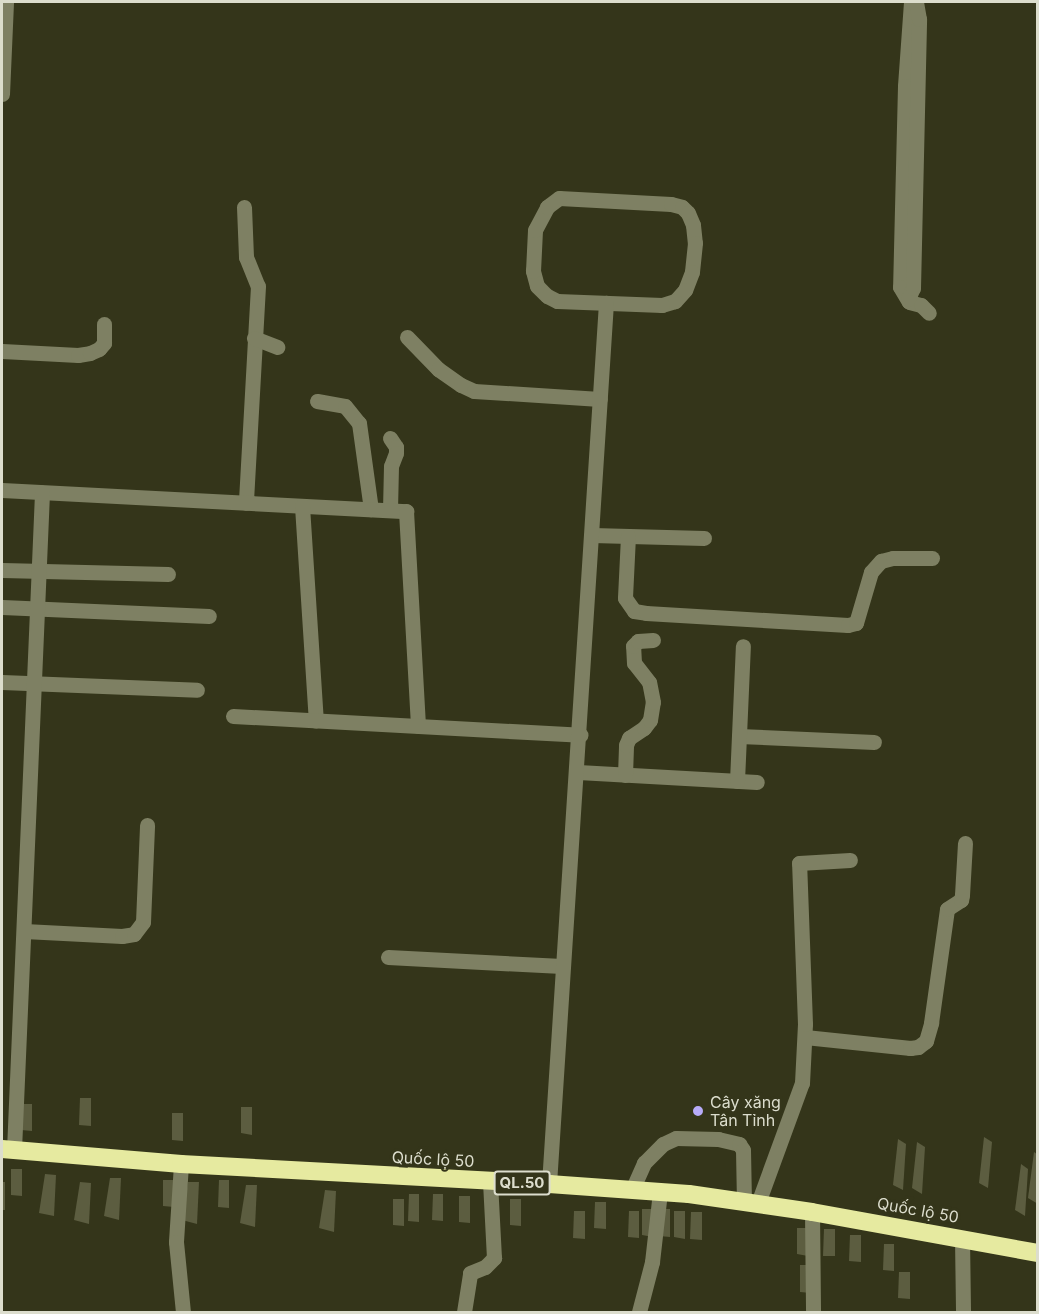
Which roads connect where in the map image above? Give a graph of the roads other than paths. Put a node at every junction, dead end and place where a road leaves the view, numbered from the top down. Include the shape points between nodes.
1 (6, 2) edge
2 (911, 2) edge
3 (916, 2) edge
4 (3, 44) edge
5 (2, 93) edge
6 (910, 129) junction
7 (244, 207) dead end
8 (606, 303) junction
9 (929, 313) dead end
10 (104, 324) dead end
11 (407, 337) dead end
12 (254, 338) junction
13 (277, 347) dead end
14 (2, 351) edge
15 (600, 399) junction
16 (316, 400) dead end
17 (390, 438) dead end
18 (2, 490) edge
19 (42, 493) junction
20 (246, 503) junction
21 (302, 506) junction
22 (371, 508) junction
23 (390, 509) junction
24 (592, 535) junction
25 (628, 536) junction
26 (704, 538) dead end
27 (933, 558) dead end
28 (2, 570) edge
29 (38, 572) junction
30 (168, 573) dead end
31 (2, 607) edge
32 (36, 608) junction
33 (209, 616) dead end
34 (653, 640) dead end
35 (743, 646) dead end
36 (2, 682) edge
37 (32, 684) junction
38 (197, 690) dead end
39 (233, 716) dead end
40 (316, 721) junction
41 (418, 726) junction
42 (580, 735) junction
43 (739, 736) junction
44 (874, 742) dead end
45 (578, 772) junction
46 (624, 775) junction
47 (737, 781) junction
48 (757, 782) dead end
49 (147, 825) dead end
50 (965, 843) dead end
51 (850, 860) dead end
52 (24, 931) junction
53 (388, 957) dead end
54 (562, 966) junction
55 (805, 1036) junction
56 (8, 1149) edge
57 (181, 1164) junction
58 (490, 1182) junction
59 (549, 1184) junction
60 (632, 1190) junction
61 (660, 1192) junction
62 (751, 1202) junction
63 (812, 1212) junction
64 (962, 1238) junction
65 (1038, 1253) edge
66 (183, 1312) edge
67 (464, 1312) edge
68 (639, 1312) edge
69 (813, 1312) edge
70 (963, 1312) edge

1 - 4 street
2 - 6 street via 907,24
3 - 6 street via 920,19
4 - 5 street
6 - 9 street via 900,287 909,302 921,304
7 - 12 street via 246,257 258,286
8 - 8 street via 557,301 537,286 533,271 534,230 547,207 559,198 682,207 693,225 696,243 685,290 675,301 662,305
8 - 15 street
10 - 14 street via 104,343 90,353
11 - 15 street via 438,369 474,391
12 - 13 street
12 - 20 street
15 - 24 street
16 - 22 street via 345,406 359,423
17 - 23 street via 396,453 391,466
18 - 19 street
19 - 20 street
19 - 29 street
20 - 21 street
21 - 22 street
21 - 40 street
22 - 23 street
23 - 41 street via 401,509 409,515
24 - 25 street
24 - 42 street
25 - 26 street
25 - 27 street via 625,598 634,611 646,613 848,625 856,623 871,572 881,561
28 - 29 street
29 - 30 street
29 - 32 street
31 - 32 street
32 - 33 street
32 - 37 street
34 - 46 street via 639,641 633,646 634,663 649,682 653,702 650,720 626,745
35 - 43 street
36 - 37 street
37 - 38 street
37 - 52 street
39 - 40 street
40 - 41 street
41 - 42 street
42 - 45 street
43 - 44 street
43 - 47 street
45 - 46 street
45 - 54 street
46 - 47 street
47 - 48 street
49 - 52 street via 143,922 134,934
50 - 55 street via 962,896 947,909 926,1041 910,1048
51 - 55 street via 799,863
52 - 56 street
53 - 54 street
54 - 59 street
55 - 62 street via 802,1083
56 - 57 highway, Quốc lộ 50 / QL.50
57 - 58 highway, Quốc lộ 50 / QL.50
57 - 66 street via 176,1242
58 - 59 highway, Quốc lộ 50 / QL.50
58 - 67 street via 494,1258 470,1273
59 - 60 highway, Quốc lộ 50 / QL.50
60 - 61 highway, Quốc lộ 50 / QL.50
60 - 62 street via 644,1163 663,1144 676,1138 718,1139 739,1144 743,1150
61 - 62 highway, Quốc lộ 50 / QL.50
61 - 68 street via 652,1262
62 - 63 highway, Quốc lộ 50 / QL.50
63 - 64 highway, Quốc lộ 50 / QL.50
63 - 69 street
64 - 65 highway, Quốc lộ 50 / QL.50
64 - 70 street

